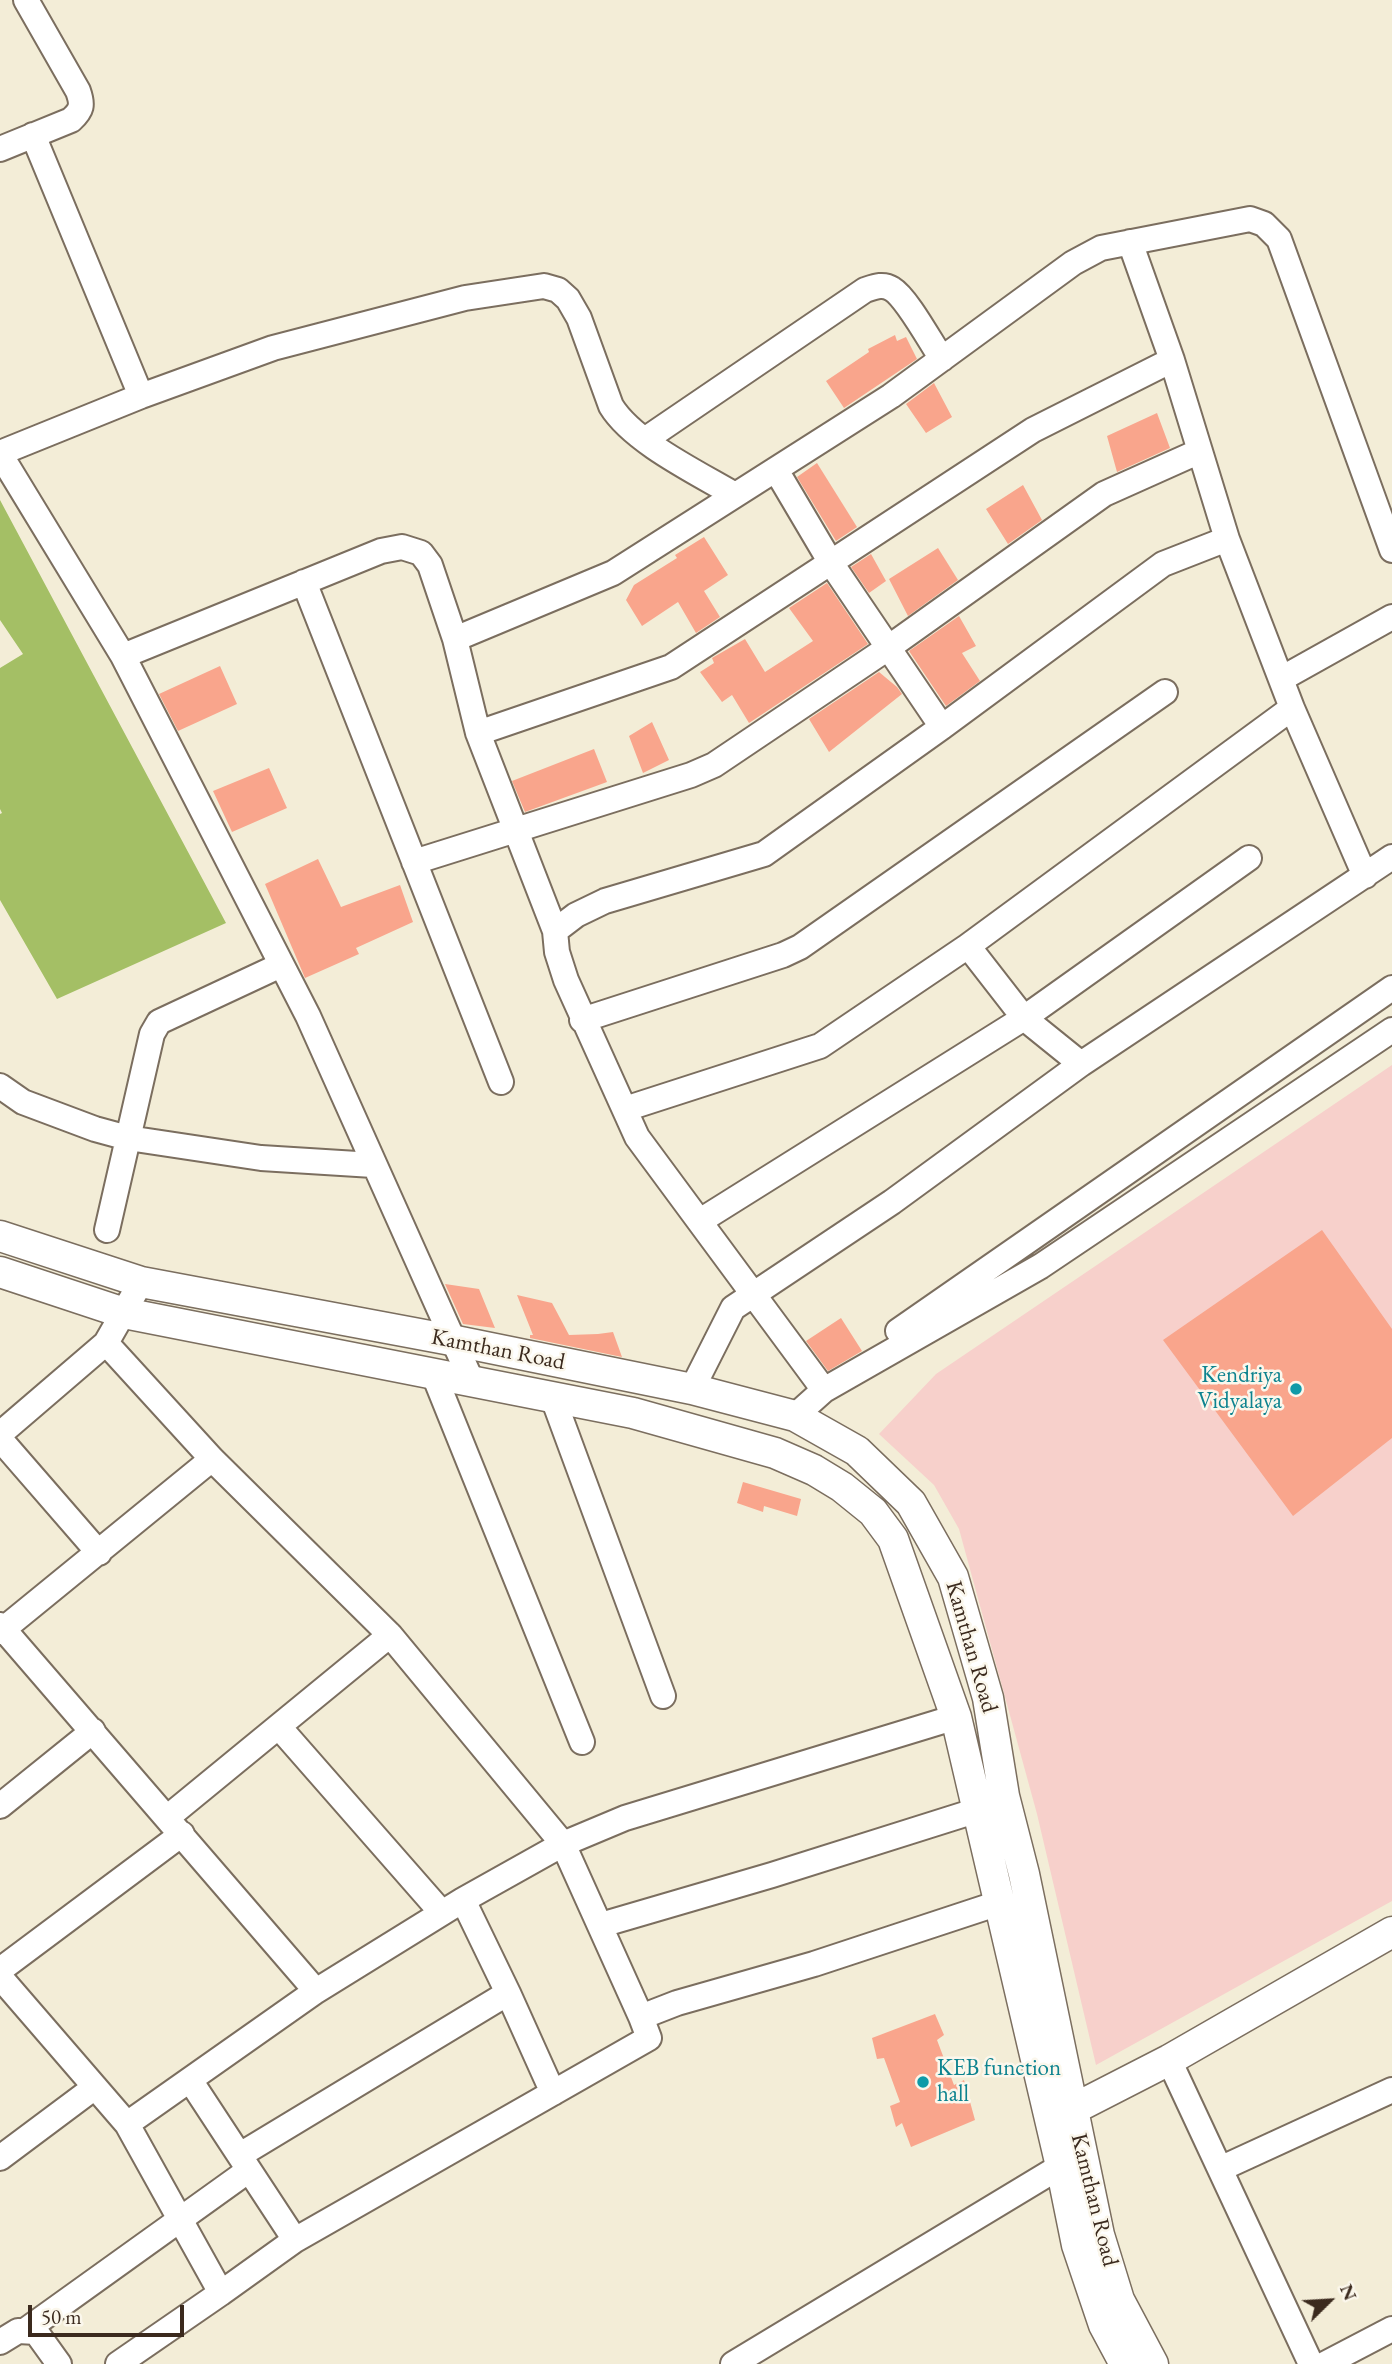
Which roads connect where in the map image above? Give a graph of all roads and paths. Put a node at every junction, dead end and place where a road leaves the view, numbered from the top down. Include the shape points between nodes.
1 (26, 0) edge
2 (33, 135) junction
3 (0, 149) edge
4 (1130, 242) junction
5 (942, 359) junction
6 (1172, 360) junction
7 (141, 396) junction
8 (646, 439) junction
9 (1200, 451) junction
10 (0, 454) edge
11 (776, 470) junction
12 (735, 495) junction
13 (1227, 539) junction
14 (1392, 550) edge
15 (831, 563) junction
16 (304, 582) junction
17 (1392, 617) edge
18 (455, 639) junction
19 (888, 648) junction
20 (123, 656) junction
21 (1281, 679) junction
22 (1165, 692) dead end
23 (1292, 708) junction
24 (942, 727) junction
25 (478, 733) junction
26 (515, 831) junction
27 (1392, 857) edge
28 (1249, 858) dead end
29 (414, 862) junction
30 (1365, 876) junction
31 (555, 931) junction
32 (968, 946) junction
33 (281, 965) junction
34 (1392, 988) edge
35 (1024, 1018) junction
36 (582, 1020) junction
37 (1392, 1030) edge
38 (1081, 1064) junction
39 (501, 1082) dead end
40 (0, 1086) edge
41 (625, 1109) junction
42 (128, 1138) junction
43 (373, 1165) junction
44 (700, 1221) junction
45 (107, 1230) dead end
46 (0, 1236) edge
47 (0, 1272) edge
48 (141, 1282) junction
49 (755, 1293) junction
50 (124, 1313) junction
51 (451, 1340) junction
52 (106, 1343) junction
53 (434, 1375) junction
54 (472, 1382) junction
55 (823, 1387) junction
56 (692, 1389) junction
57 (553, 1398) junction
58 (795, 1416) junction
59 (0, 1433) edge
60 (0, 1439) edge
61 (858, 1451) junction
62 (212, 1459) junction
63 (842, 1487) junction
64 (99, 1553) junction
65 (1, 1629) edge
66 (390, 1635) junction
67 (663, 1696) dead end
68 (956, 1717) junction
69 (279, 1727) junction
70 (93, 1731) junction
71 (582, 1742) dead end
72 (0, 1806) edge
73 (978, 1810) junction
74 (175, 1826) junction
75 (563, 1844) junction
76 (999, 1903) junction
77 (453, 1906) junction
78 (601, 1925) junction
79 (1392, 1932) edge
80 (0, 1970) edge
81 (0, 1977) edge
82 (316, 1991) junction
83 (508, 1993) junction
84 (641, 2017) junction
85 (1169, 2060) junction
86 (190, 2080) junction
87 (95, 2087) junction
88 (1392, 2090) edge
89 (553, 2092) junction
90 (1061, 2116) junction
91 (127, 2124) junction
92 (4, 2147) edge
93 (244, 2162) junction
94 (1061, 2166) junction
95 (1220, 2169) junction
96 (181, 2220) junction
97 (295, 2240) junction
98 (221, 2294) junction
99 (1392, 2329) edge
100 (26, 2330) junction
101 (0, 2342) edge
102 (59, 2364) edge
103 (118, 2364) edge
104 (733, 2364) edge
105 (1125, 2364) edge
106 (1153, 2364) edge
107 (1311, 2364) edge
108 (1325, 2364) edge

1 - 2 street via 82,103 71,120
2 - 3 street
2 - 7 street
4 - 5 street via 1101,248 1073,262
4 - 6 street
4 - 14 street via 1250,219 1264,224 1279,239
5 - 8 street via 905,303 892,289 880,285 865,290
5 - 11 street
6 - 9 street
6 - 15 street via 1033,430
7 - 8 street via 306,338 465,298 544,286 568,299 611,406 619,419
7 - 10 street
8 - 12 street
9 - 13 street
9 - 19 street via 1104,494
10 - 20 street
11 - 12 street
11 - 15 street
12 - 18 street via 613,573
13 - 21 street
13 - 24 street via 1163,564
15 - 19 street
15 - 25 street via 671,667
16 - 18 street via 382,551 402,547 421,553 430,565
16 - 20 street
16 - 29 street
17 - 21 street
18 - 25 street
19 - 24 street
19 - 26 street via 714,765
20 - 33 street
21 - 23 street
22 - 36 street via 800,947
23 - 30 street
23 - 32 street
24 - 31 street via 764,854 605,901
25 - 26 street
26 - 29 street
26 - 31 street
27 - 30 street
28 - 35 street
29 - 39 street
30 - 38 street
31 - 36 street via 556,952
32 - 35 street
32 - 41 street via 820,1046
33 - 42 street via 159,1021
33 - 43 street
34 - 55 street
35 - 38 street
35 - 44 street
36 - 41 street
37 - 55 street via 1041,1266
38 - 49 street via 892,1202
40 - 42 street via 23,1102
41 - 44 street via 637,1137
42 - 43 street via 261,1158
42 - 45 street
43 - 51 street
44 - 49 street
46 - 48 main road, Kamthan Road
47 - 50 main road, Kamthan Road
48 - 50 street
48 - 51 main road, Kamthan Road
49 - 55 street
49 - 56 street via 733,1308
50 - 52 street
50 - 53 main road, Kamthan Road
51 - 54 street
51 - 56 main road, Kamthan Road
52 - 59 street
52 - 62 street
53 - 54 main road, Kamthan Road
53 - 71 street
54 - 57 main road, Kamthan Road
55 - 58 street
56 - 58 main road, Kamthan Road
57 - 63 main road, Kamthan Road via 633,1413 775,1453
57 - 67 street
58 - 61 main road, Kamthan Road
60 - 64 street
61 - 63 main road
61 - 90 main road, Kamthan Road via 911,1503 953,1577 989,1698 1004,1796 1024,1874
62 - 64 street
62 - 66 street
63 - 68 main road, Kamthan Road via 873,1513 893,1539
64 - 65 street
65 - 70 street
66 - 69 street
66 - 75 street
68 - 73 main road, Kamthan Road
68 - 75 street via 625,1818
69 - 74 street
69 - 77 street
70 - 72 street
70 - 74 street
73 - 76 main road, Kamthan Road
73 - 78 street
74 - 80 street
74 - 82 street
75 - 77 street
75 - 78 street
76 - 84 street
76 - 90 main road, Kamthan Road
77 - 82 street
77 - 83 street
78 - 84 street
79 - 85 main road
81 - 87 street
82 - 86 street
83 - 89 street
83 - 93 street
84 - 89 street via 649,2038
85 - 90 main road
85 - 95 street
86 - 91 street
86 - 93 street
87 - 91 street
87 - 92 street
88 - 95 street
89 - 97 street
90 - 94 main road, Kamthan Road
90 - 106 main road, Kamthan Road via 1119,2300
91 - 96 street
93 - 96 street
93 - 97 street
94 - 104 street
94 - 105 main road, Kamthan Road via 1077,2245 1104,2325
95 - 107 street
96 - 98 street
96 - 100 street
97 - 98 street
98 - 103 street
99 - 108 street
100 - 101 street
100 - 102 street via 36,2332

